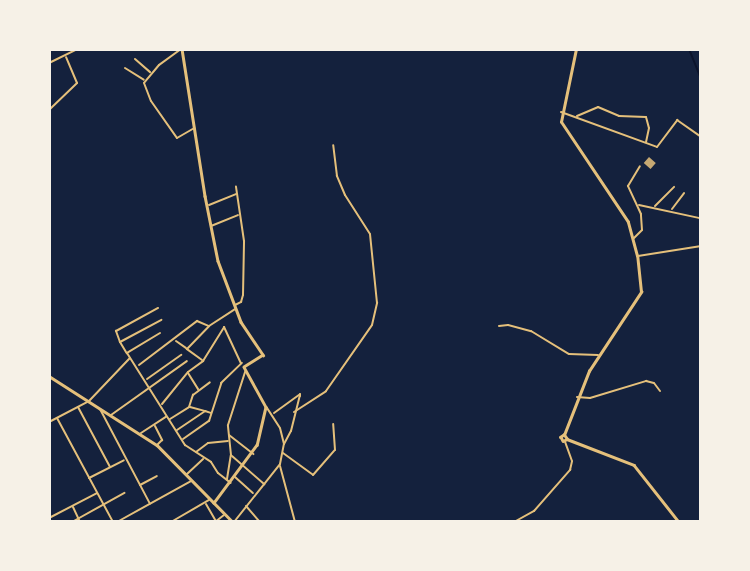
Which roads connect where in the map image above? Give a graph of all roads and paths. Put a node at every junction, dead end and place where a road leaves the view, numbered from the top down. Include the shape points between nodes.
1 (78, 49) edge
2 (182, 49) edge
3 (576, 49) edge
4 (66, 57) junction
5 (135, 59) dead end
6 (49, 63) edge
7 (125, 68) dead end
8 (151, 73) junction
9 (145, 81) junction
10 (49, 110) edge
11 (561, 112) junction
12 (575, 117) junction
13 (195, 128) junction
14 (701, 137) edge
15 (645, 143) junction
16 (333, 145) dead end
17 (640, 166) dead end
18 (236, 187) dead end
19 (674, 187) dead end
20 (684, 193) dead end
21 (237, 194) junction
22 (207, 205) junction
23 (639, 205) junction
24 (655, 207) junction
25 (672, 210) junction
26 (239, 215) junction
27 (699, 218) edge
28 (211, 226) junction
29 (633, 239) junction
30 (701, 246) edge
31 (637, 256) junction
32 (235, 307) junction
33 (158, 308) dead end
34 (161, 320) dead end
35 (217, 320) junction
36 (209, 326) junction
37 (499, 326) dead end
38 (224, 327) junction
39 (160, 333) dead end
40 (175, 340) junction
41 (120, 342) junction
42 (187, 349) junction
43 (127, 352) junction
44 (181, 355) dead end
45 (599, 356) junction
46 (131, 358) junction
47 (187, 361) dead end
48 (203, 361) junction
49 (243, 364) junction
50 (138, 366) junction
51 (188, 372) junction
52 (245, 372) junction
53 (49, 376) edge
54 (146, 379) junction
55 (210, 382) dead end
56 (151, 387) junction
57 (198, 390) junction
58 (660, 391) dead end
59 (577, 397) junction
60 (89, 401) junction
61 (161, 405) junction
62 (78, 407) junction
63 (189, 407) junction
64 (266, 407) junction
65 (99, 408) junction
66 (205, 411) junction
67 (294, 412) junction
68 (212, 413) junction
69 (273, 413) junction
70 (111, 415) junction
71 (57, 418) junction
72 (168, 418) junction
73 (49, 422) edge
74 (333, 424) dead end
75 (154, 425) junction
76 (176, 431) junction
77 (141, 434) junction
78 (227, 434) junction
79 (565, 438) junction
80 (182, 440) junction
81 (229, 441) junction
82 (157, 444) junction
83 (284, 444) junction
84 (196, 452) junction
85 (282, 453) junction
86 (253, 454) junction
87 (231, 455) junction
88 (204, 458) junction
89 (125, 459) junction
90 (280, 464) junction
91 (244, 466) junction
92 (110, 467) junction
93 (187, 475) junction
94 (157, 476) dead end
95 (235, 477) junction
96 (89, 478) junction
97 (192, 481) junction
98 (229, 481) junction
99 (265, 484) junction
100 (139, 485) junction
101 (97, 492) junction
102 (124, 493) dead end
103 (254, 494) junction
104 (208, 501) junction
105 (214, 503) junction
106 (150, 504) junction
107 (104, 505) junction
108 (246, 505) junction
109 (72, 506) junction
110 (225, 514) junction
111 (79, 518) junction
112 (51, 522) edge
113 (72, 522) edge
114 (80, 522) edge
115 (115, 522) edge
116 (171, 522) edge
117 (215, 522) edge
118 (233, 522) edge
119 (260, 522) edge
120 (295, 522) edge
121 (514, 522) edge
122 (679, 522) edge

1 - 4 street
2 - 8 street
2 - 13 street
3 - 11 street
4 - 6 street
4 - 10 street via 78,81
5 - 8 street
7 - 9 street
8 - 9 street
9 - 13 street via 149,99 177,138
11 - 12 street
11 - 29 street via 563,128 625,216
12 - 15 street
12 - 15 street via 598,107 619,116 646,117
13 - 22 street
14 - 15 street via 678,120 658,146
16 - 67 street via 337,176 371,238 377,303 370,329 326,391
17 - 23 street via 628,186
18 - 21 street
19 - 24 street
20 - 25 street
21 - 22 street
21 - 26 street
22 - 28 street
23 - 24 street
23 - 29 street via 642,230
24 - 25 street
25 - 27 street
26 - 28 street
26 - 32 street via 244,241 243,295
28 - 32 street
29 - 31 street
30 - 31 street
31 - 45 street via 640,297
32 - 35 street
32 - 49 street via 263,354 259,360
33 - 41 street via 116,331
34 - 41 street
35 - 36 street
35 - 38 street
36 - 40 street via 197,321
36 - 42 street
37 - 45 street via 527,329 569,354
38 - 48 street
38 - 49 street
39 - 43 street
40 - 42 street
40 - 50 street
41 - 43 street
42 - 48 street
43 - 46 street
44 - 54 street
45 - 59 street
46 - 50 street
46 - 60 street
47 - 56 street
48 - 51 street
49 - 52 street
49 - 68 street via 221,383
50 - 54 street
51 - 57 street
51 - 61 street
52 - 64 street
52 - 78 street
53 - 60 street
54 - 56 street
55 - 57 street
56 - 61 street
56 - 70 street
57 - 63 street
58 - 59 street via 646,381 590,398
59 - 79 street
60 - 62 street
60 - 65 street
61 - 72 street
62 - 71 street
62 - 92 street
63 - 66 street
63 - 72 street
64 - 69 street
64 - 86 street
65 - 70 street
65 - 89 street
66 - 68 street
66 - 76 street
67 - 69 street via 300,394
67 - 83 street
68 - 80 street via 209,421
69 - 83 street
70 - 77 street
71 - 73 street
71 - 96 street
72 - 75 street
72 - 76 street
74 - 85 street via 335,450 313,475
75 - 77 street
75 - 82 street via 162,440
76 - 80 street
77 - 82 street
78 - 81 street
78 - 86 street
79 - 121 street via 570,470 534,511
79 - 122 street via 634,465
80 - 84 street
81 - 84 street via 208,443
81 - 87 street
82 - 93 street
83 - 85 street
84 - 88 street
85 - 90 street
86 - 91 street
87 - 91 street
87 - 98 street
88 - 93 street
88 - 98 street
89 - 92 street
89 - 100 street
90 - 99 street
90 - 120 street
91 - 95 street
91 - 99 street
92 - 96 street
93 - 97 street
94 - 100 street
95 - 98 street
95 - 103 street
96 - 101 street
97 - 104 street
97 - 106 street
98 - 105 street
99 - 103 street
100 - 106 street
101 - 107 street
101 - 109 street
102 - 107 street
103 - 108 street
104 - 105 street
104 - 116 street
104 - 117 street
105 - 110 street
106 - 115 street
107 - 111 street
107 - 115 street
108 - 118 street
108 - 119 street
109 - 111 street
109 - 112 street via 49,518
110 - 117 street
110 - 118 street
111 - 113 street
111 - 114 street

